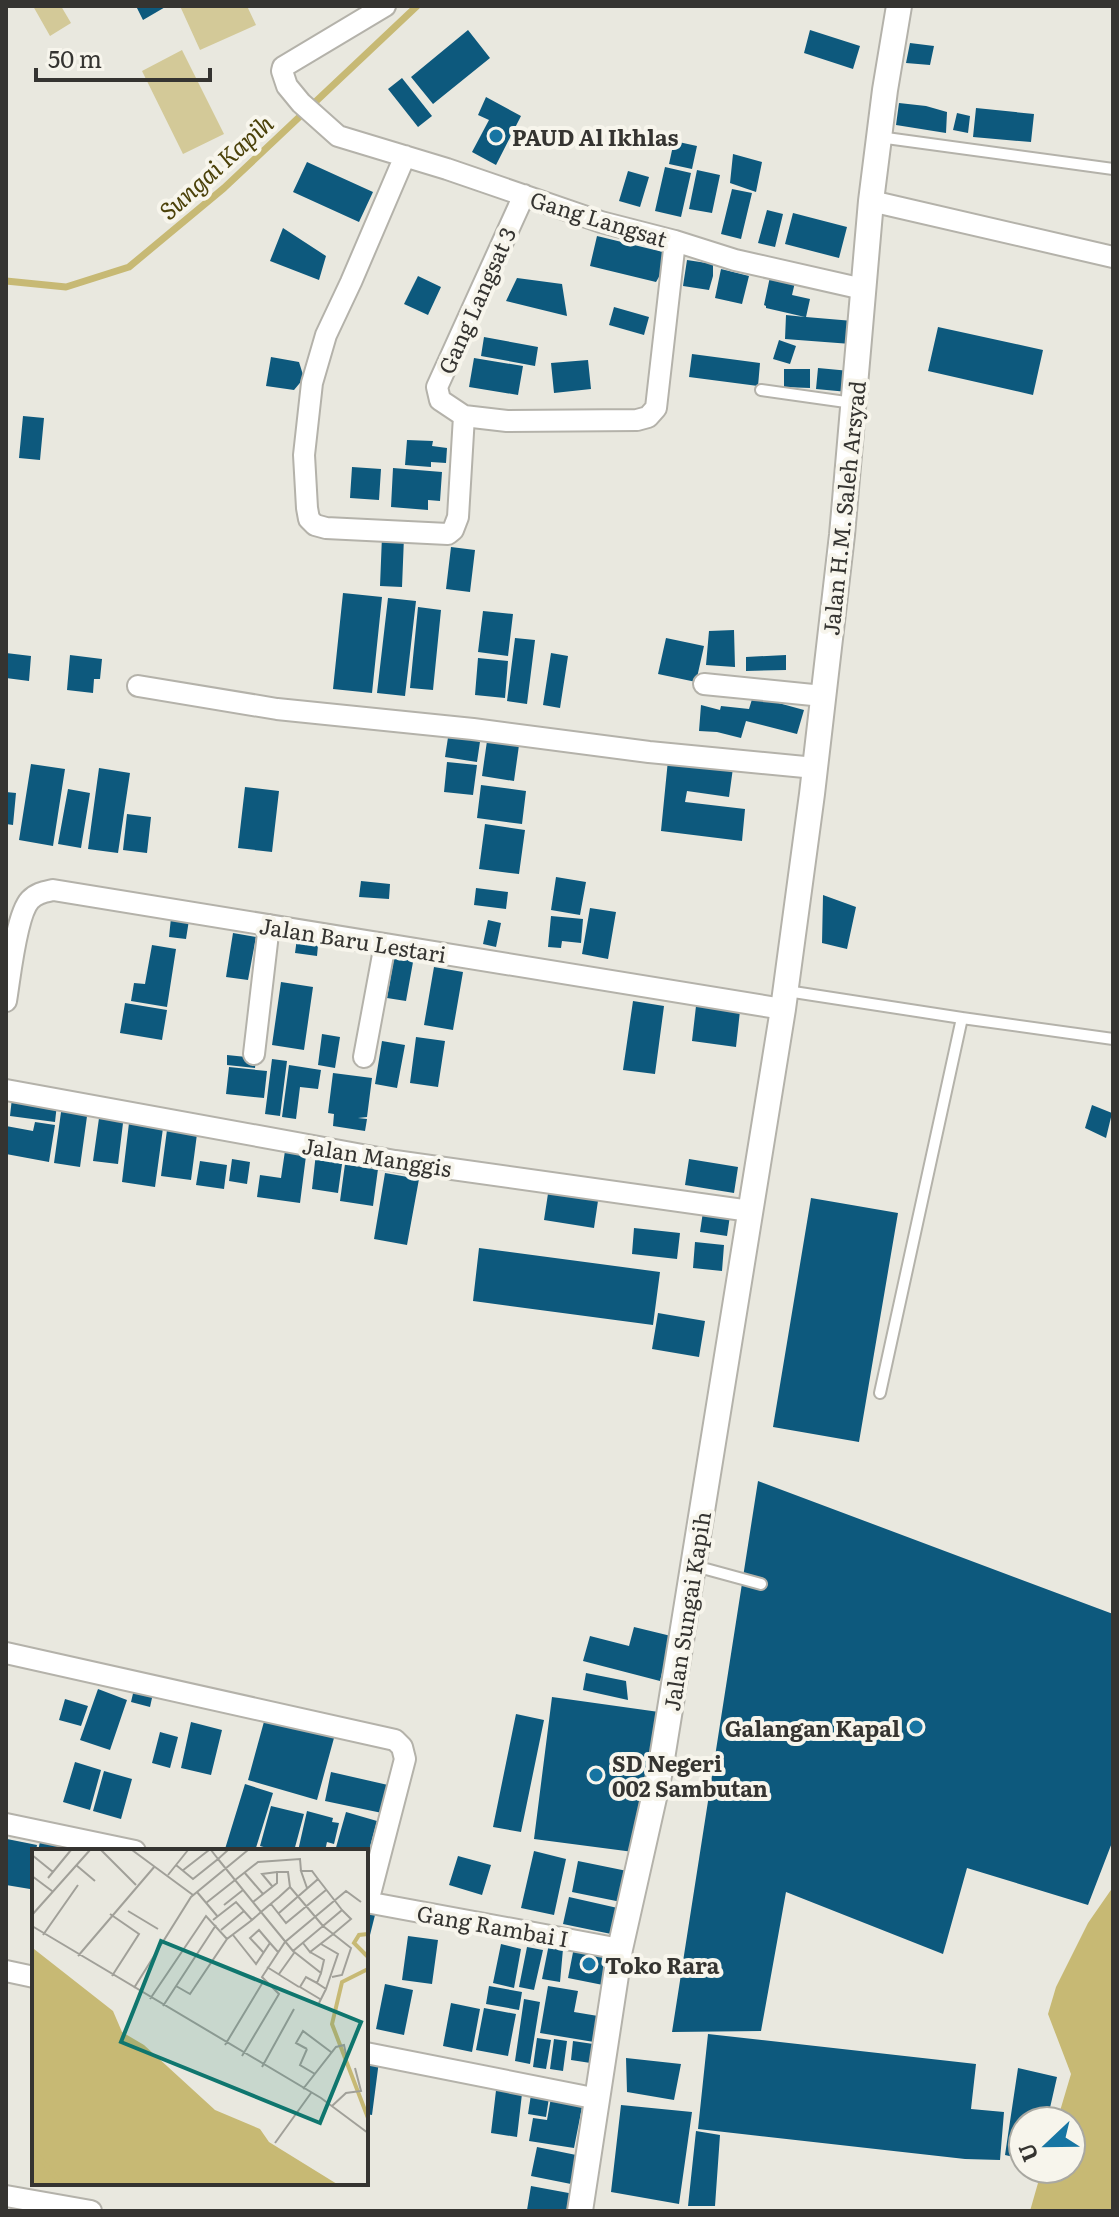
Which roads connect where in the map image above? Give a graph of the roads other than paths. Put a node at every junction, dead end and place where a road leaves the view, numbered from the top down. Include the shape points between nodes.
1 (385, 6) edge
2 (899, 6) edge
3 (879, 137) junction
4 (405, 156) junction
5 (1113, 169) edge
6 (524, 195) junction
7 (871, 201) junction
8 (675, 241) junction
9 (1113, 257) edge
10 (863, 289) junction
11 (761, 390) dead end
12 (853, 403) junction
13 (464, 416) junction
14 (704, 684) dead end
15 (138, 686) dead end
16 (823, 696) junction
17 (815, 768) junction
18 (269, 925) junction
19 (385, 944) junction
20 (784, 1000) junction
21 (6, 1001) edge
22 (962, 1018) junction
23 (1113, 1039) edge
24 (254, 1054) dead end
25 (364, 1057) dead end
26 (6, 1090) edge
27 (750, 1211) junction
28 (880, 1393) dead end
29 (693, 1566) junction
30 (761, 1584) dead end
31 (6, 1653) edge
32 (6, 1824) edge
33 (125, 1849) edge
34 (368, 1898) edge
35 (368, 1902) edge
36 (620, 1949) junction
37 (6, 1971) edge
38 (32, 1977) edge
39 (368, 2053) edge
40 (598, 2099) junction
41 (6, 2196) edge
42 (91, 2211) edge
43 (580, 2211) edge

1 - 4 street, Gang Langsat via 286,63 282,71 301,103 333,132
2 - 3 street, Jalan H.M. Saleh Arsyad
3 - 5 lane
3 - 7 street, Jalan H.M. Saleh Arsyad
4 - 6 street, Gang Langsat
4 - 13 street via 326,335 312,383 304,455 309,519 326,528 448,534 458,517
6 - 8 street, Gang Langsat
6 - 13 street, Gang Langsat 3 via 437,387 440,400
7 - 9 street
7 - 10 street, Jalan H.M. Saleh Arsyad
8 - 10 street, Gang Langsat
8 - 13 street via 656,408 648,417 507,421
10 - 12 street, Jalan H.M. Saleh Arsyad
11 - 12 lane
12 - 16 street, Jalan H.M. Saleh Arsyad
14 - 16 street
15 - 17 street via 277,709
16 - 17 street, Jalan H.M. Saleh Arsyad
17 - 20 street, Jalan H.M. Saleh Arsyad
18 - 19 street, Jalan Baru Lestari
18 - 21 street, Jalan Baru Lestari via 53,890 37,893 21,916
18 - 24 street
19 - 20 street, Jalan Baru Lestari
19 - 25 street
20 - 22 lane
20 - 27 street, Jalan Sungai Kapih
22 - 23 lane
22 - 28 lane
26 - 27 street, Jalan Manggis via 395,1161
27 - 29 street, Jalan Sungai Kapih
29 - 30 lane
29 - 36 street, Jalan Sungai Kapih via 660,1771
31 - 34 street via 399,1743 405,1759
32 - 33 street
35 - 36 street, Gang Rambai I
36 - 40 street, Jalan Sungai Kapih
37 - 38 street
39 - 40 street
40 - 43 street, Jalan Sungai Kapih
41 - 42 street

